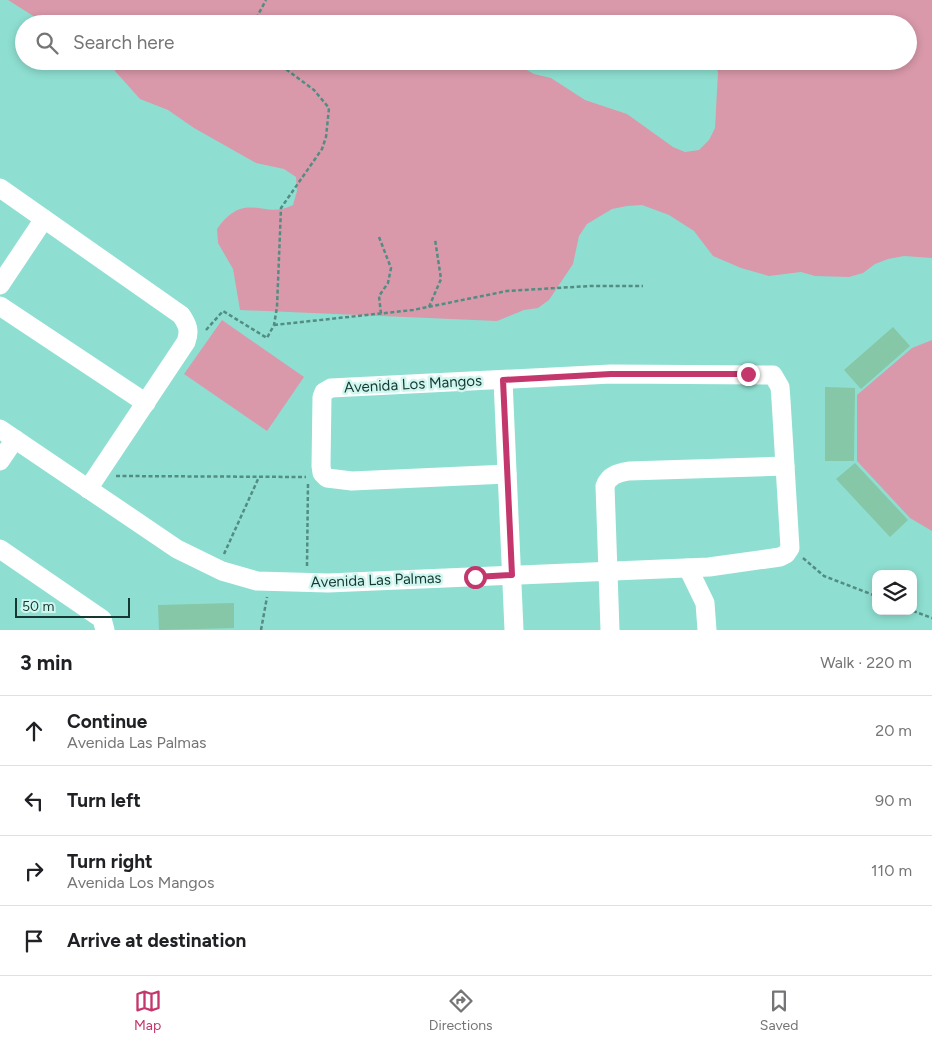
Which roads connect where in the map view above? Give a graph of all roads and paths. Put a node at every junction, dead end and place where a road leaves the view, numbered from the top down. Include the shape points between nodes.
1 (266, 0) edge
2 (258, 15) edge
3 (287, 70) edge
4 (0, 188) edge
5 (44, 219) junction
6 (379, 237) dead end
7 (435, 239) dead end
8 (0, 285) edge
9 (643, 286) dead end
10 (0, 306) edge
11 (429, 307) junction
12 (381, 314) junction
13 (274, 325) junction
14 (189, 334) junction
15 (503, 380) junction
16 (146, 403) junction
17 (7, 434) edge
18 (0, 461) edge
19 (785, 466) junction
20 (507, 474) junction
21 (259, 477) junction
22 (93, 482) junction
23 (790, 548) junction
24 (0, 549) edge
25 (688, 568) junction
26 (218, 569) junction
27 (609, 571) junction
28 (512, 575) junction
29 (269, 582) junction
30 (307, 583) junction
31 (872, 594) edge
32 (917, 612) edge
33 (932, 618) edge
34 (105, 630) edge
35 (261, 630) edge
36 (514, 630) edge
37 (610, 630) edge
38 (707, 630) edge

1 - 2 path
3 - 13 path via 314,90 329,108 322,149 281,208
4 - 5 street
5 - 8 street
5 - 14 street via 181,315
6 - 12 path via 391,268 388,283 379,296
7 - 11 path via 441,279
9 - 11 path via 508,291
10 - 16 street
11 - 12 path
12 - 13 path
13 - 14 path via 267,338 223,311 205,332
14 - 16 street
15 - 19 street, Avenida Los Mangos via 611,374 773,376 780,387 782,400
15 - 20 street
15 - 20 street, Avenida Los Mangos via 331,388 322,397 321,466 327,478 352,481
16 - 22 street
17 - 18 street
17 - 22 street, Avenida Las Palmas
19 - 23 street
19 - 27 street via 616,474 608,479 605,486
20 - 28 street
21 - 22 path
21 - 26 path
21 - 30 path via 308,477
22 - 26 street, Avenida Las Palmas via 177,549
23 - 25 street, Avenida Las Palmas via 780,557
23 - 31 path via 824,576
24 - 34 street via 102,619
25 - 27 street, Avenida Las Palmas
25 - 38 street via 705,603
26 - 29 street, Avenida Las Palmas
27 - 28 street, Avenida Las Palmas
27 - 37 street
28 - 30 street, Avenida Las Palmas
28 - 36 street
29 - 30 street, Avenida Las Palmas
29 - 35 path
32 - 33 path

